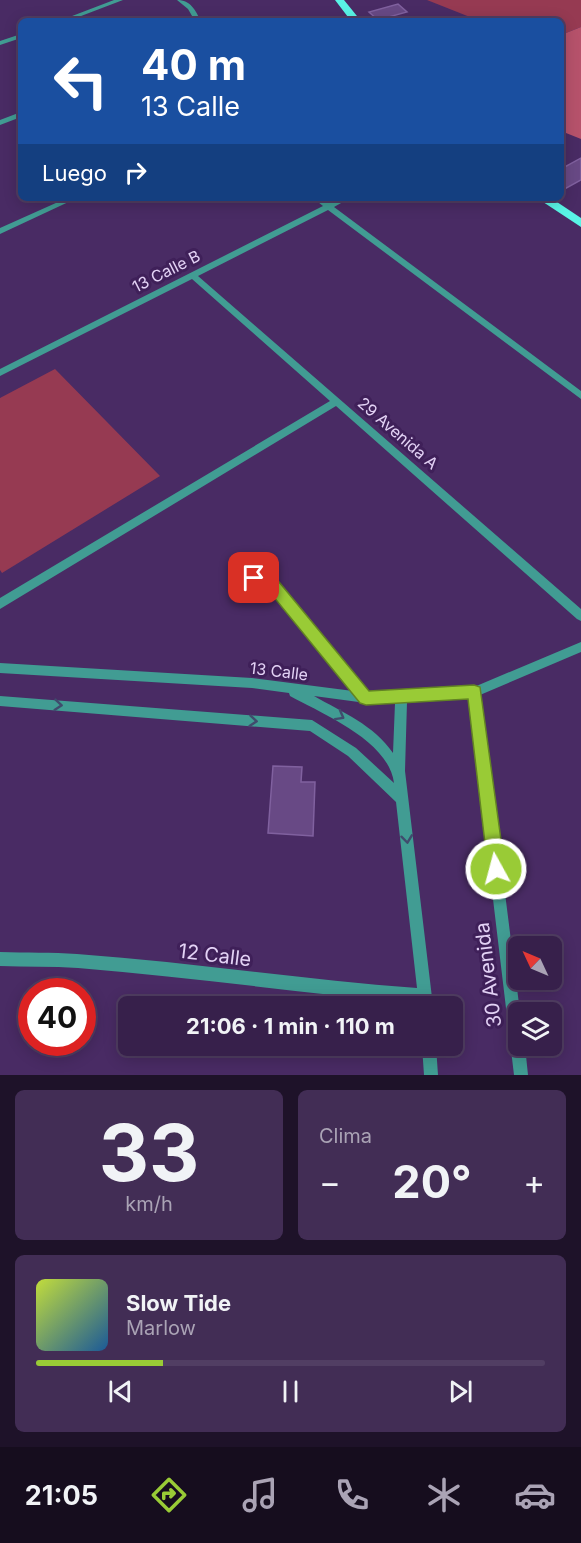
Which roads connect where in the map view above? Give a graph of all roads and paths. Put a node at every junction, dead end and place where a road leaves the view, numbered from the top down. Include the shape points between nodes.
1 (120, 0) edge
2 (180, 0) edge
3 (339, 0) edge
4 (70, 18) edge
5 (196, 18) edge
6 (354, 18) edge
7 (18, 37) edge
8 (0, 43) edge
9 (18, 115) edge
10 (0, 123) edge
11 (66, 201) edge
12 (320, 201) edge
13 (341, 201) edge
14 (548, 201) edge
15 (328, 208) junction
16 (581, 223) edge
17 (0, 231) edge
18 (192, 275) junction
19 (0, 373) edge
20 (581, 396) edge
21 (337, 401) junction
22 (254, 578) dead end
23 (0, 604) edge
24 (581, 616) edge
25 (581, 647) edge
26 (0, 668) edge
27 (288, 689) junction
28 (474, 692) junction
29 (401, 697) junction
30 (366, 698) junction
31 (0, 702) edge
32 (399, 771) junction
33 (402, 799) junction
34 (0, 959) edge
35 (387, 996) edge
36 (425, 996) edge
37 (429, 1056) edge
38 (430, 1075) edge
39 (521, 1075) edge

1 - 4 street
2 - 5 street
3 - 6 main road
7 - 8 street
9 - 10 street
11 - 17 street
12 - 15 street
13 - 15 street, 13 Calle B
14 - 16 main road
15 - 18 street, 13 Calle B
15 - 20 street
18 - 19 street, 13 Calle B
18 - 21 street, 29 Avenida A
21 - 23 street
21 - 24 street, 29 Avenida A
22 - 30 street via 274,587
25 - 28 street, 13 Calle
26 - 27 street, 13 Calle via 252,683
27 - 30 street, 13 Calle
27 -> 32 street via 355,725 381,746
28 - 29 street, 13 Calle
28 - 39 street, 30 Avenida
29 - 30 street, 13 Calle
29 - 32 street
31 -> 33 street via 312,726 352,752
32 - 33 street
33 -> 36 street
34 - 35 street, 12 Calle via 167,969
37 - 38 street

